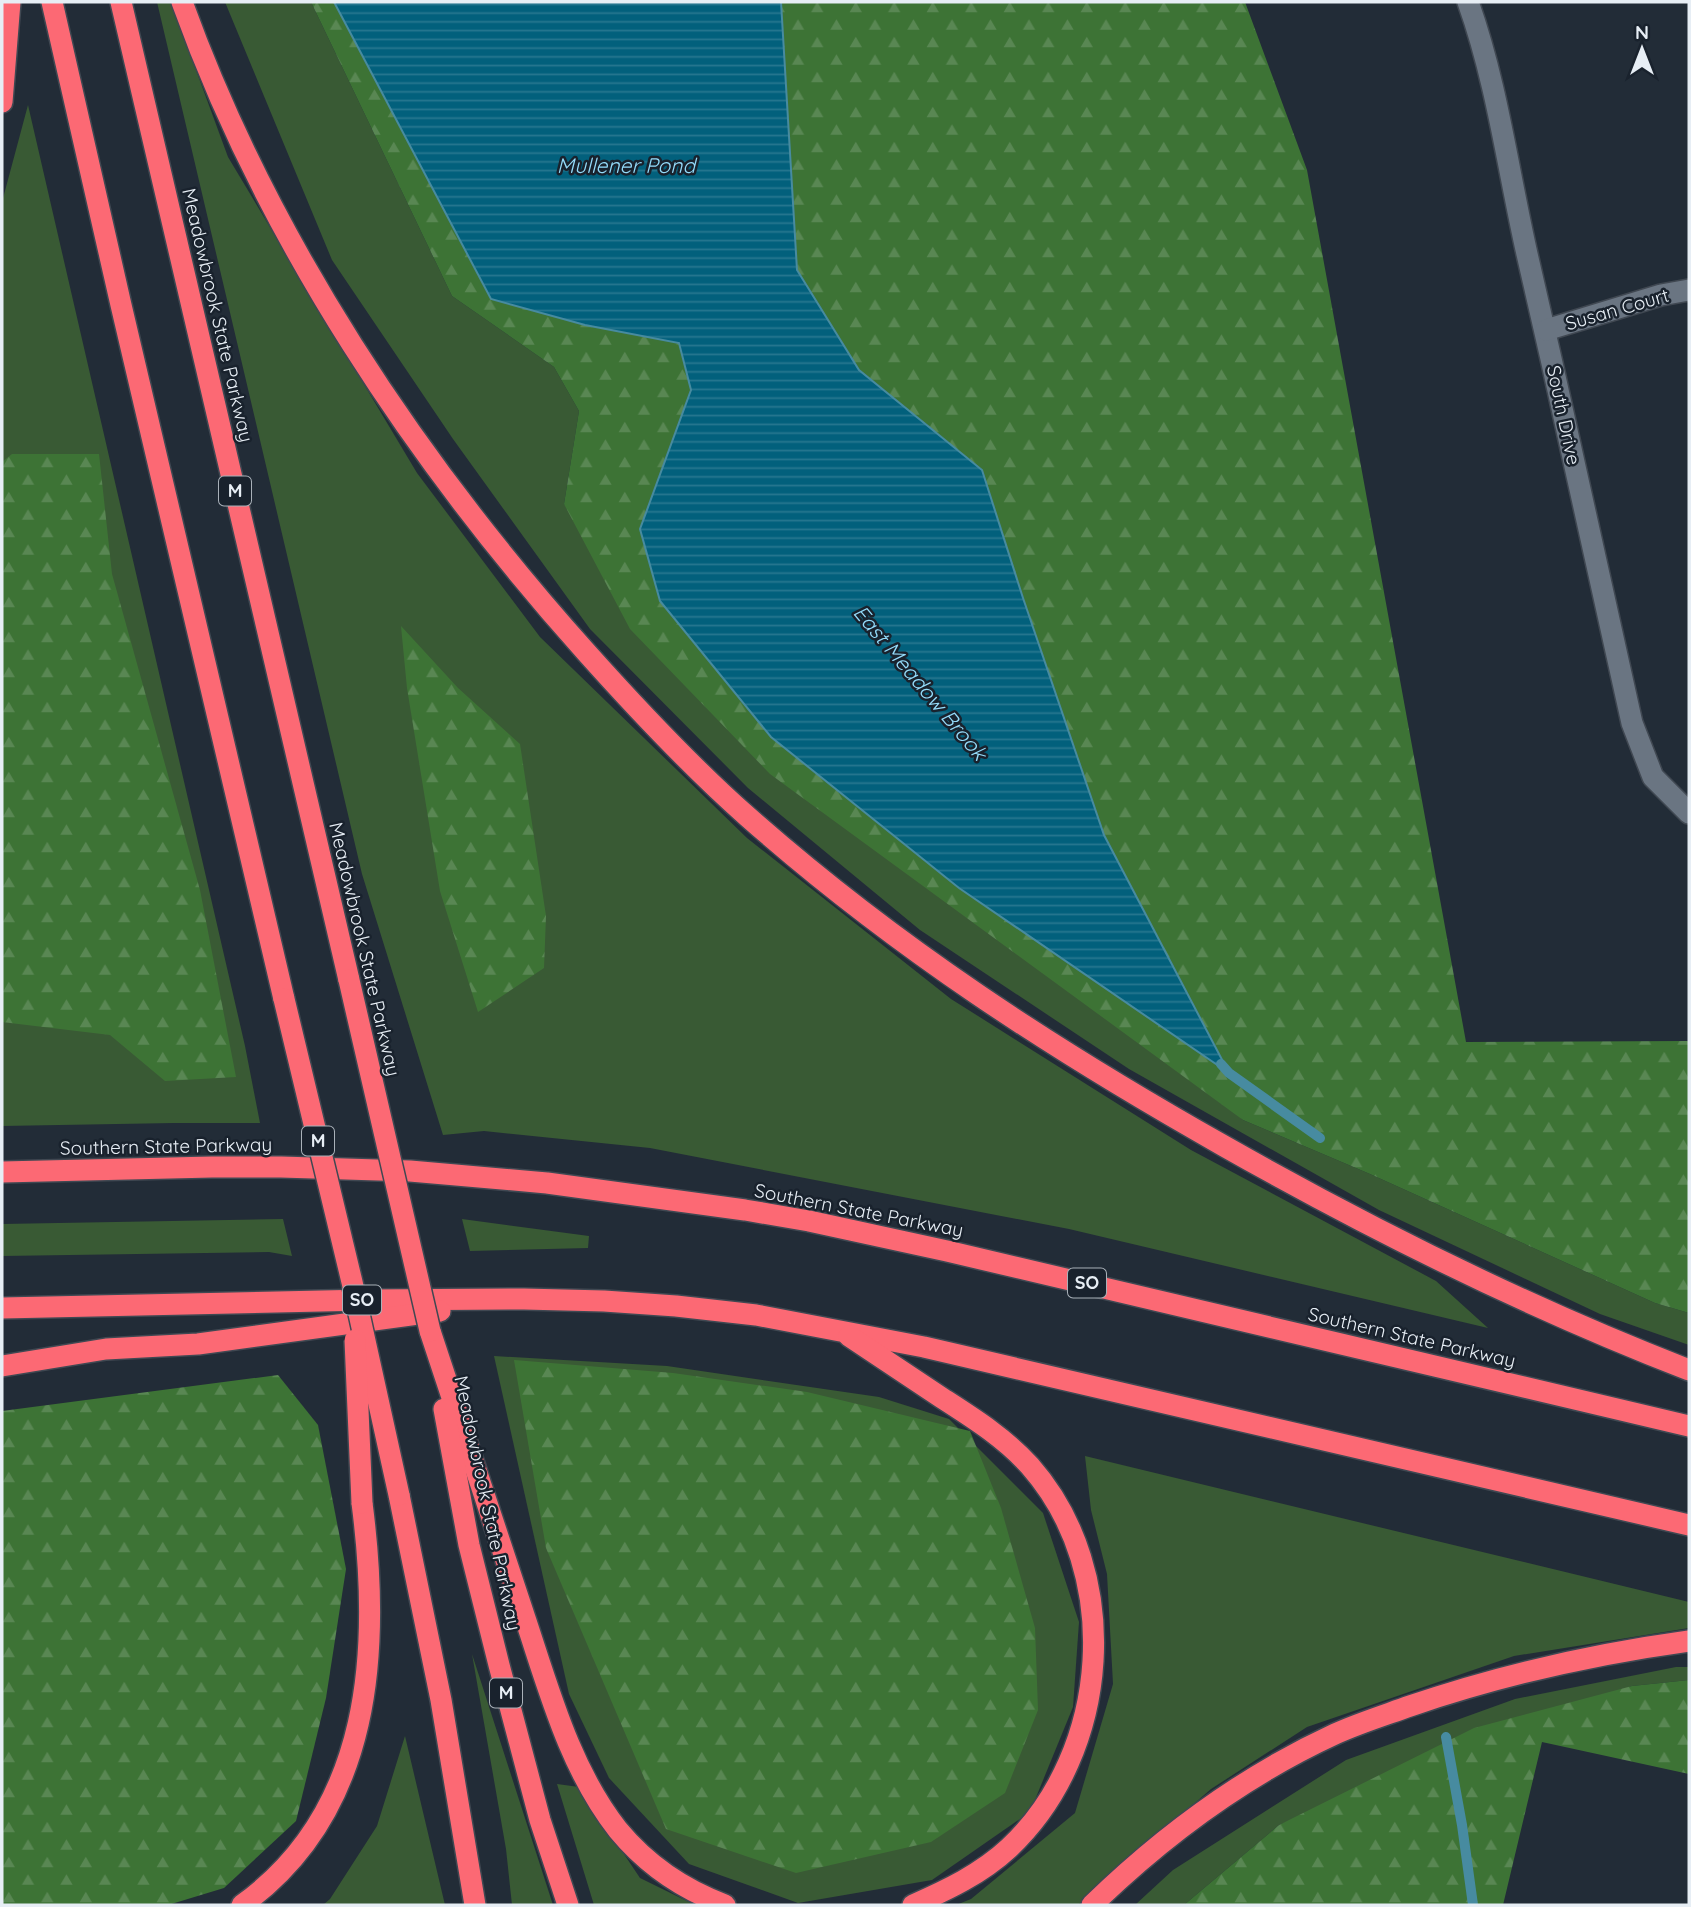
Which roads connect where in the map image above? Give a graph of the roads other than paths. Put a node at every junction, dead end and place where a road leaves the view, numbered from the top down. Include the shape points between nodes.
1 (10, 2) edge
2 (51, 2) edge
3 (121, 2) edge
4 (182, 2) edge
5 (1468, 2) edge
6 (2, 102) edge
7 (1689, 290) edge
8 (1546, 330) junction
9 (1689, 813) edge
10 (2, 1172) edge
11 (352, 1282) junction
12 (524, 1299) junction
13 (2, 1308) edge
14 (838, 1329) junction
15 (430, 1331) junction
16 (2, 1366) edge
17 (1689, 1370) edge
18 (1689, 1426) edge
19 (1689, 1525) edge
20 (1689, 1641) edge
21 (242, 1905) edge
22 (475, 1905) edge
23 (568, 1905) edge
24 (725, 1905) edge
25 (914, 1905) edge
26 (1092, 1905) edge

1 - 6 highway
2 - 11 highway, M, bridge
3 - 15 highway, Meadowbrook State Parkway / M, bridge
4 - 17 highway via 263,187 353,345 404,421 463,505 541,601 626,696 747,816 887,931 1119,1086 1287,1182 1447,1264
5 - 8 street, South Drive via 1481,40
7 - 8 street, Susan Court
8 - 9 street, South Drive via 1632,723 1653,777
10 - 18 highway, Southern State Parkway / SO via 347,1168 547,1183 719,1206 959,1253
11 - 21 highway, bridge via 362,1503 371,1590 360,1723 338,1790 303,1847 282,1873
11 - 22 highway, M, bridge via 441,1699
12 - 13 highway, SO
12 - 14 highway, SO via 676,1306
12 - 16 highway via 198,1344 106,1349
14 - 19 highway, SO
14 - 25 highway via 1005,1441 1031,1467 1067,1524 1081,1558 1094,1621 1094,1656 1082,1726 1055,1792 1009,1848 949,1890
15 - 23 highway, Meadowbrook State Parkway / M via 469,1545 540,1820
15 - 24 highway via 579,1767 636,1850 679,1884
20 - 26 highway via 1633,1648 1508,1676 1335,1734 1236,1789 1130,1868

